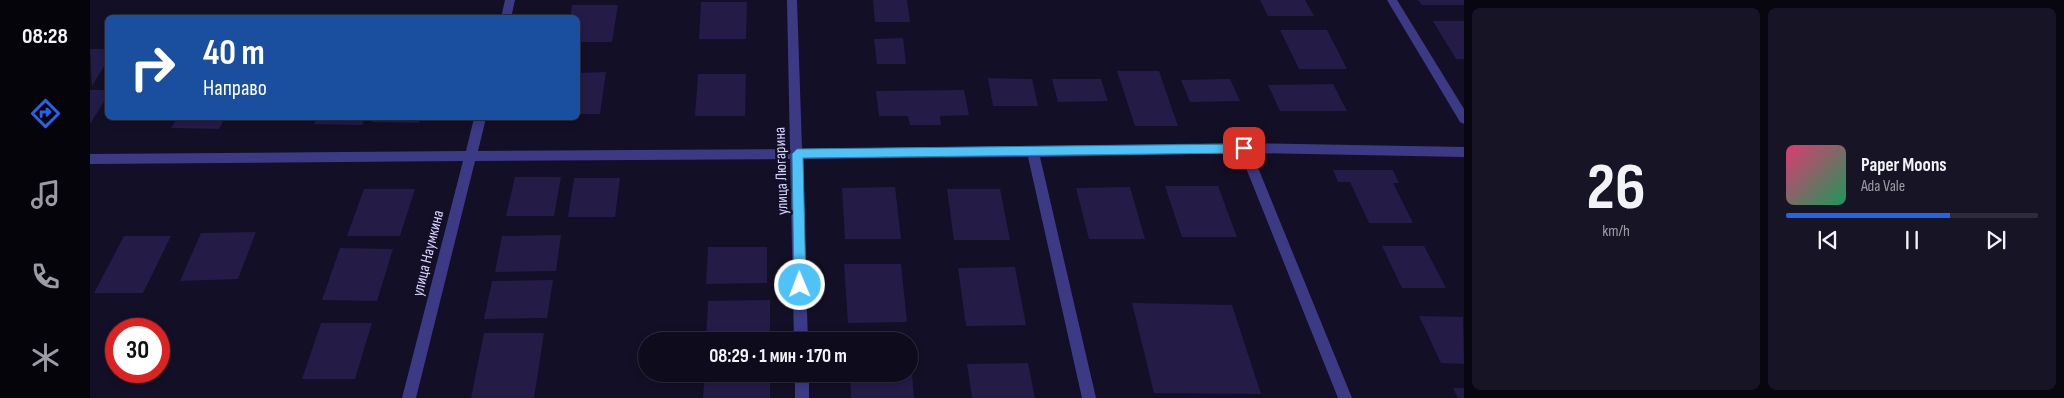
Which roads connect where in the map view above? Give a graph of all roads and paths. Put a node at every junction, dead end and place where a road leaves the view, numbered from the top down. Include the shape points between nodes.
1 (510, 0) edge
2 (792, 0) edge
3 (1392, 0) edge
4 (507, 15) edge
5 (1464, 119) edge
6 (479, 120) edge
7 (1244, 148) junction
8 (1033, 152) junction
9 (1464, 152) edge
10 (797, 154) junction
11 (470, 156) junction
12 (90, 159) edge
13 (801, 332) edge
14 (802, 382) edge
15 (409, 398) edge
16 (802, 398) edge
17 (1089, 398) edge
18 (1344, 398) edge

1 - 4 street
2 - 10 street, улица Люгарина
3 - 5 street
6 - 11 street, улица Наумкина
7 - 8 street
7 - 9 street
7 - 18 street
8 - 10 street
8 - 17 street
10 - 11 street
10 - 13 street, улица Люгарина
11 - 12 street
11 - 15 street, улица Наумкина
14 - 16 street

